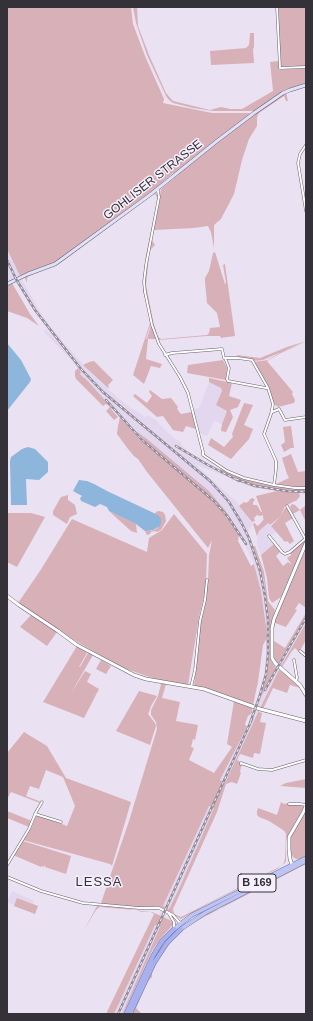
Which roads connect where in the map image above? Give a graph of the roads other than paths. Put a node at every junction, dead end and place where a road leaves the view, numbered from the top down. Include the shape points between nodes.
1 (276, 7) edge
2 (306, 67) edge
3 (306, 85) edge
4 (306, 145) edge
5 (157, 189) junction
6 (306, 211) edge
7 (7, 284) edge
8 (165, 355) junction
9 (225, 358) junction
10 (268, 388) junction
11 (273, 406) junction
12 (278, 409) junction
13 (272, 412) junction
14 (306, 417) edge
15 (274, 485) junction
16 (306, 488) edge
17 (288, 506) dead end
18 (269, 536) dead end
19 (305, 540) edge
20 (306, 543) edge
21 (207, 580) dead end
22 (7, 596) edge
23 (300, 651) dead end
24 (306, 656) edge
25 (294, 660) dead end
26 (296, 682) junction
27 (191, 687) junction
28 (306, 695) edge
29 (306, 721) edge
30 (306, 760) edge
31 (241, 764) dead end
32 (42, 802) dead end
33 (289, 804) dead end
34 (306, 806) edge
35 (35, 814) junction
36 (61, 822) dead end
37 (306, 858) edge
38 (306, 861) edge
39 (7, 865) edge
40 (292, 865) junction
41 (289, 870) junction
42 (7, 877) edge
43 (168, 913) junction
44 (177, 919) junction
45 (186, 919) junction
46 (180, 923) junction
47 (174, 929) junction
48 (181, 929) junction
49 (126, 1014) edge
50 (130, 1014) edge

1 - 2 street via 280,68
3 - 5 main road, GOHLISER STRASSE via 283,93
4 - 6 street via 298,163
5 - 7 main road, GOHLISER STRASSE via 59,262
5 - 8 street via 159,197 144,288 154,331
8 - 9 street via 172,352 222,349
8 - 15 street via 188,393 203,455 238,476
9 - 10 street via 252,360
9 - 10 street via 229,368 228,381
10 - 11 street
11 - 12 street
11 - 13 street
12 - 13 street
12 - 14 street via 285,420
13 - 15 street via 264,434 276,461
15 - 16 street
17 - 19 street
18 - 19 street via 285,554
20 - 26 street via 274,619 272,635 272,658 277,666
21 - 27 street
22 - 27 street via 77,645 127,671 146,679
23 - 24 street
25 - 26 street
26 - 28 street
27 - 29 street
30 - 31 street via 272,770
32 - 35 street
33 - 34 street
34 - 40 street via 289,837
35 - 36 street
35 - 39 street via 30,828
37 - 40 main road, B 169
38 - 41 main road, B 169
40 - 41 main road
40 - 45 main road, B 169
41 - 48 main road, B 169 via 205,913
42 - 43 street via 75,902 156,908
43 - 44 street
43 - 47 street via 173,919
44 - 45 street
44 - 46 street
45 - 46 main road, B 169
46 - 47 main road, B 169
46 - 48 street
47 - 49 highway, B 169 via 162,941 153,956
48 - 50 highway, B 169 via 167,943 154,963

